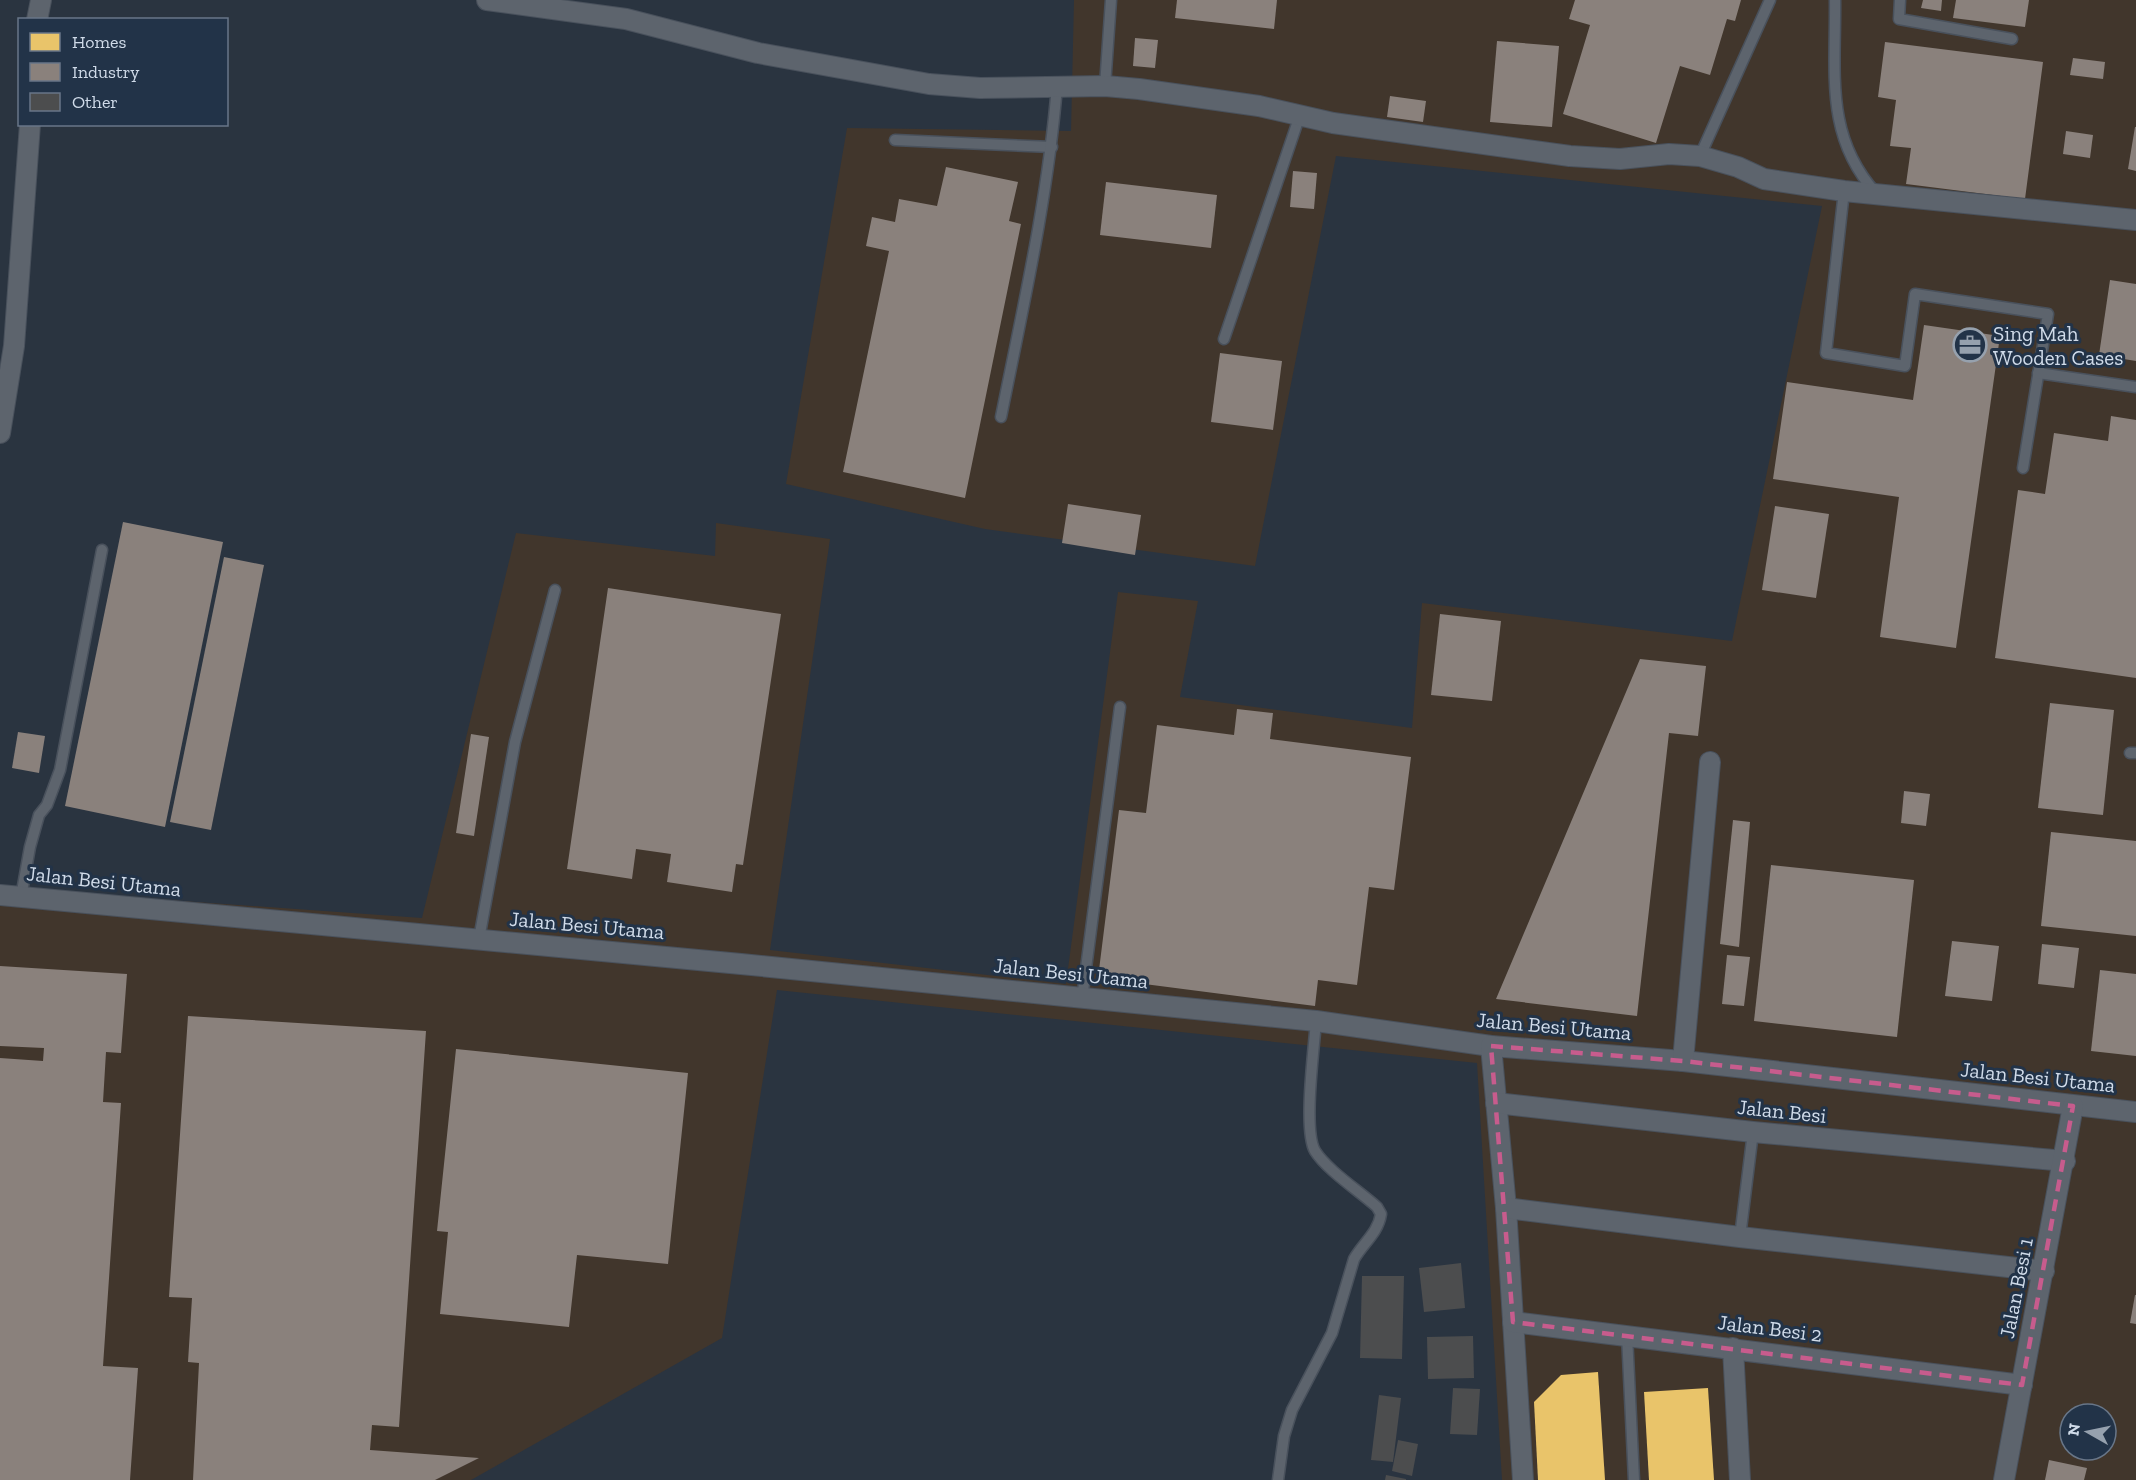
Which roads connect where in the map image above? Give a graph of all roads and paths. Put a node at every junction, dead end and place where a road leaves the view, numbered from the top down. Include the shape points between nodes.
1 (41, 0) edge
2 (487, 0) edge
3 (1111, 0) edge
4 (1770, 0) edge
5 (1835, 0) edge
6 (1900, 0) edge
7 (37, 18) edge
8 (2012, 39) dead end
9 (1056, 86) junction
10 (1105, 86) junction
11 (1300, 115) junction
12 (30, 126) edge
13 (895, 140) dead end
14 (1052, 147) junction
15 (1700, 156) junction
16 (1844, 190) junction
17 (1876, 194) junction
18 (2136, 220) edge
19 (1224, 339) dead end
20 (2038, 373) junction
21 (2136, 387) edge
22 (1001, 417) dead end
23 (0, 433) edge
24 (2023, 468) dead end
25 (102, 550) dead end
26 (555, 590) dead end
27 (1120, 707) dead end
28 (1710, 762) dead end
29 (0, 895) edge
30 (21, 897) junction
31 (479, 939) junction
32 (1082, 999) junction
33 (1316, 1021) junction
34 (1491, 1046) junction
35 (1683, 1061) junction
36 (1496, 1103) junction
37 (2073, 1106) junction
38 (2136, 1112) edge
39 (1753, 1132) junction
40 (2065, 1161) junction
41 (1506, 1208) junction
42 (1740, 1237) junction
43 (2044, 1271) junction
44 (1513, 1322) junction
45 (1627, 1335) junction
46 (1733, 1348) junction
47 (2022, 1385) junction
48 (1278, 1480) edge
49 (1523, 1480) edge
50 (1634, 1480) edge
51 (1740, 1480) edge
52 (2004, 1480) edge

1 - 7 street
2 - 9 street via 626,19 758,53 929,84 980,88
3 - 10 lane
4 - 15 lane
5 - 17 lane via 1834,100 1854,161
6 - 8 lane via 1899,19
9 - 10 street
9 - 14 lane
10 - 11 street
11 - 15 street via 1570,156
11 - 19 lane
12 - 23 street via 14,346
13 - 14 lane
14 - 22 lane
15 - 16 street via 1764,179
16 - 17 street
16 - 20 lane via 1826,353 1905,366 1915,294 2048,314
17 - 18 street
20 - 21 lane
20 - 24 lane
25 - 30 lane via 60,770 47,805 39,814
26 - 31 lane via 515,742
27 - 32 lane
28 - 35 street
29 - 30 street, Jalan Besi Utama
30 - 31 street, Jalan Besi Utama
31 - 32 street, Jalan Besi Utama
32 - 33 street, Jalan Besi Utama
33 - 34 street, Jalan Besi Utama
33 - 48 lane via 1311,1141 1320,1157 1381,1214 1375,1233 1354,1259 1332,1333 1292,1410
34 - 35 street, Jalan Besi Utama
34 - 36 street
35 - 37 street, Jalan Besi Utama
36 - 39 street, Jalan Besi
36 - 41 street
37 - 38 street, Jalan Besi Utama
37 - 40 street, Jalan Besi 1
39 - 40 street, Jalan Besi
39 - 42 lane
40 - 43 street, Jalan Besi 1
41 - 42 street
41 - 44 street
42 - 43 street
43 - 47 street, Jalan Besi 1
44 - 45 street, Jalan Besi 2
44 - 49 street
45 - 46 street, Jalan Besi 2
45 - 50 lane
46 - 47 street, Jalan Besi 2
46 - 51 street
47 - 52 street, Jalan Besi 1

